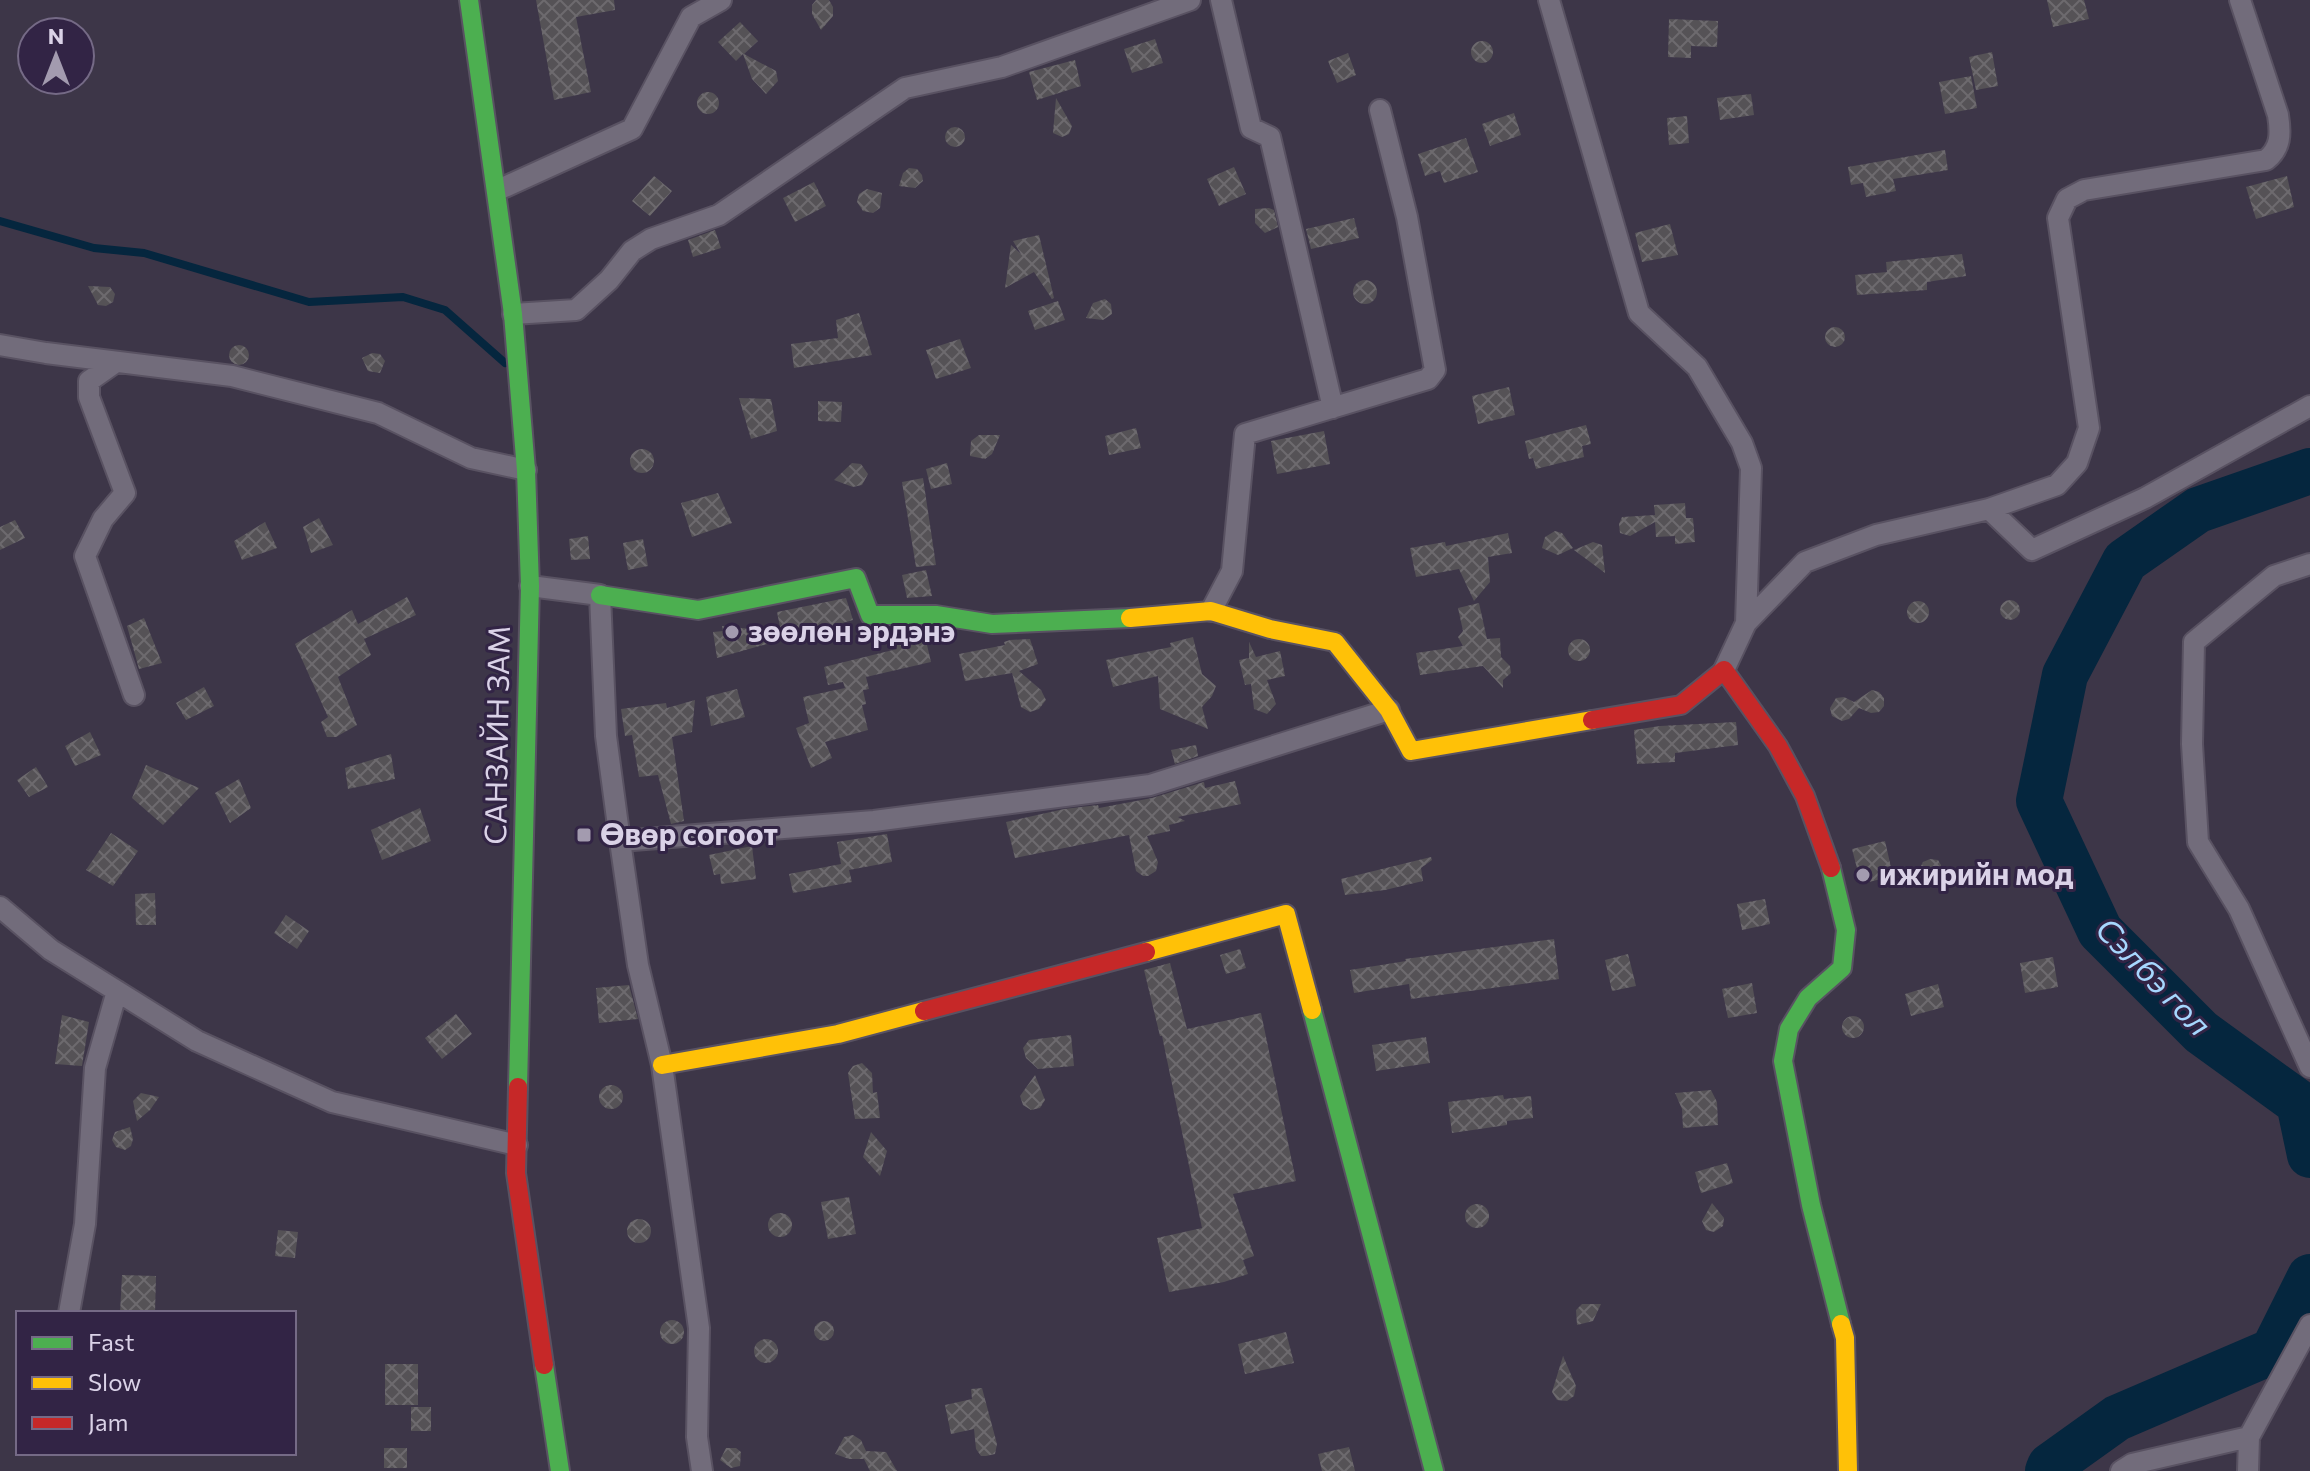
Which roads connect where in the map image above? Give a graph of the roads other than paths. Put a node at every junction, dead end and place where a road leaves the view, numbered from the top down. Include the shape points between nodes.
1 (469, 0) edge
2 (721, 0) edge
3 (1190, 0) edge
4 (1221, 0) edge
5 (1549, 0) edge
6 (2240, 0) edge
7 (1380, 110) dead end
8 (498, 190) junction
9 (513, 314) junction
10 (0, 345) edge
11 (116, 362) junction
12 (2310, 406) edge
13 (1333, 408) junction
14 (526, 470) junction
15 (1989, 509) junction
16 (2310, 564) edge
17 (530, 586) junction
18 (600, 595) junction
19 (1211, 611) junction
20 (1746, 623) junction
21 (1724, 670) junction
22 (134, 695) dead end
23 (1389, 710) junction
24 (620, 841) junction
25 (0, 907) edge
26 (117, 991) junction
27 (662, 1065) junction
28 (2310, 1067) edge
29 (517, 1145) junction
30 (69, 1311) edge
31 (2310, 1325) edge
32 (2249, 1437) junction
33 (560, 1471) edge
34 (702, 1471) edge
35 (1434, 1471) edge
36 (1848, 1471) edge
37 (2121, 1471) edge
38 (2248, 1471) edge

1 - 8 street, САНЗАЙН ЗАМ
2 - 8 street via 691,17 632,129
3 - 9 street via 1002,67 905,88 719,215 632,251 576,310
4 - 13 street via 1251,128 1270,137
5 - 20 street via 1639,313 1697,367 1751,468
6 - 15 street via 2278,115 2281,130 2275,153 2266,160 2084,190 2067,199 2058,218 2089,428 2077,463 2057,485
7 - 13 street via 1407,217 1435,370 1428,379
8 - 9 street, САНЗАЙН ЗАМ
9 - 14 street, САНЗАЙН ЗАМ
10 - 11 street
11 - 14 street via 232,376 363,409 471,458
11 - 22 street via 89,381 89,397 125,493 103,519 85,556
12 - 15 street via 2145,498 2032,550
13 - 19 street via 1245,434 1232,571
14 - 17 street, САНЗАЙН ЗАМ
15 - 20 street via 1876,535 1805,562
16 - 28 street via 2274,576 2194,642 2192,744 2198,842 2239,909
17 - 18 street
17 - 29 street, САНЗАЙН ЗАМ
18 - 19 street via 698,610 856,578 870,615 936,615 992,624
18 - 24 street via 606,736
19 - 23 street via 1335,642
20 - 21 street
21 - 23 street via 1681,705 1411,751
21 - 36 street via 1778,746 1805,796 1846,930 1842,968 1808,998 1789,1029 1783,1061 1811,1205 1845,1338
23 - 24 street via 1150,785 874,821
24 - 27 street via 638,965
25 - 26 street via 51,950
26 - 29 street via 197,1041 332,1102
26 - 30 street via 95,1068 85,1224
27 - 34 street via 699,1328 697,1437
27 - 35 street via 838,1034 1286,914
29 - 33 street, САНЗАЙН ЗАМ via 516,1173
31 - 32 street
32 - 37 street
32 - 38 street

